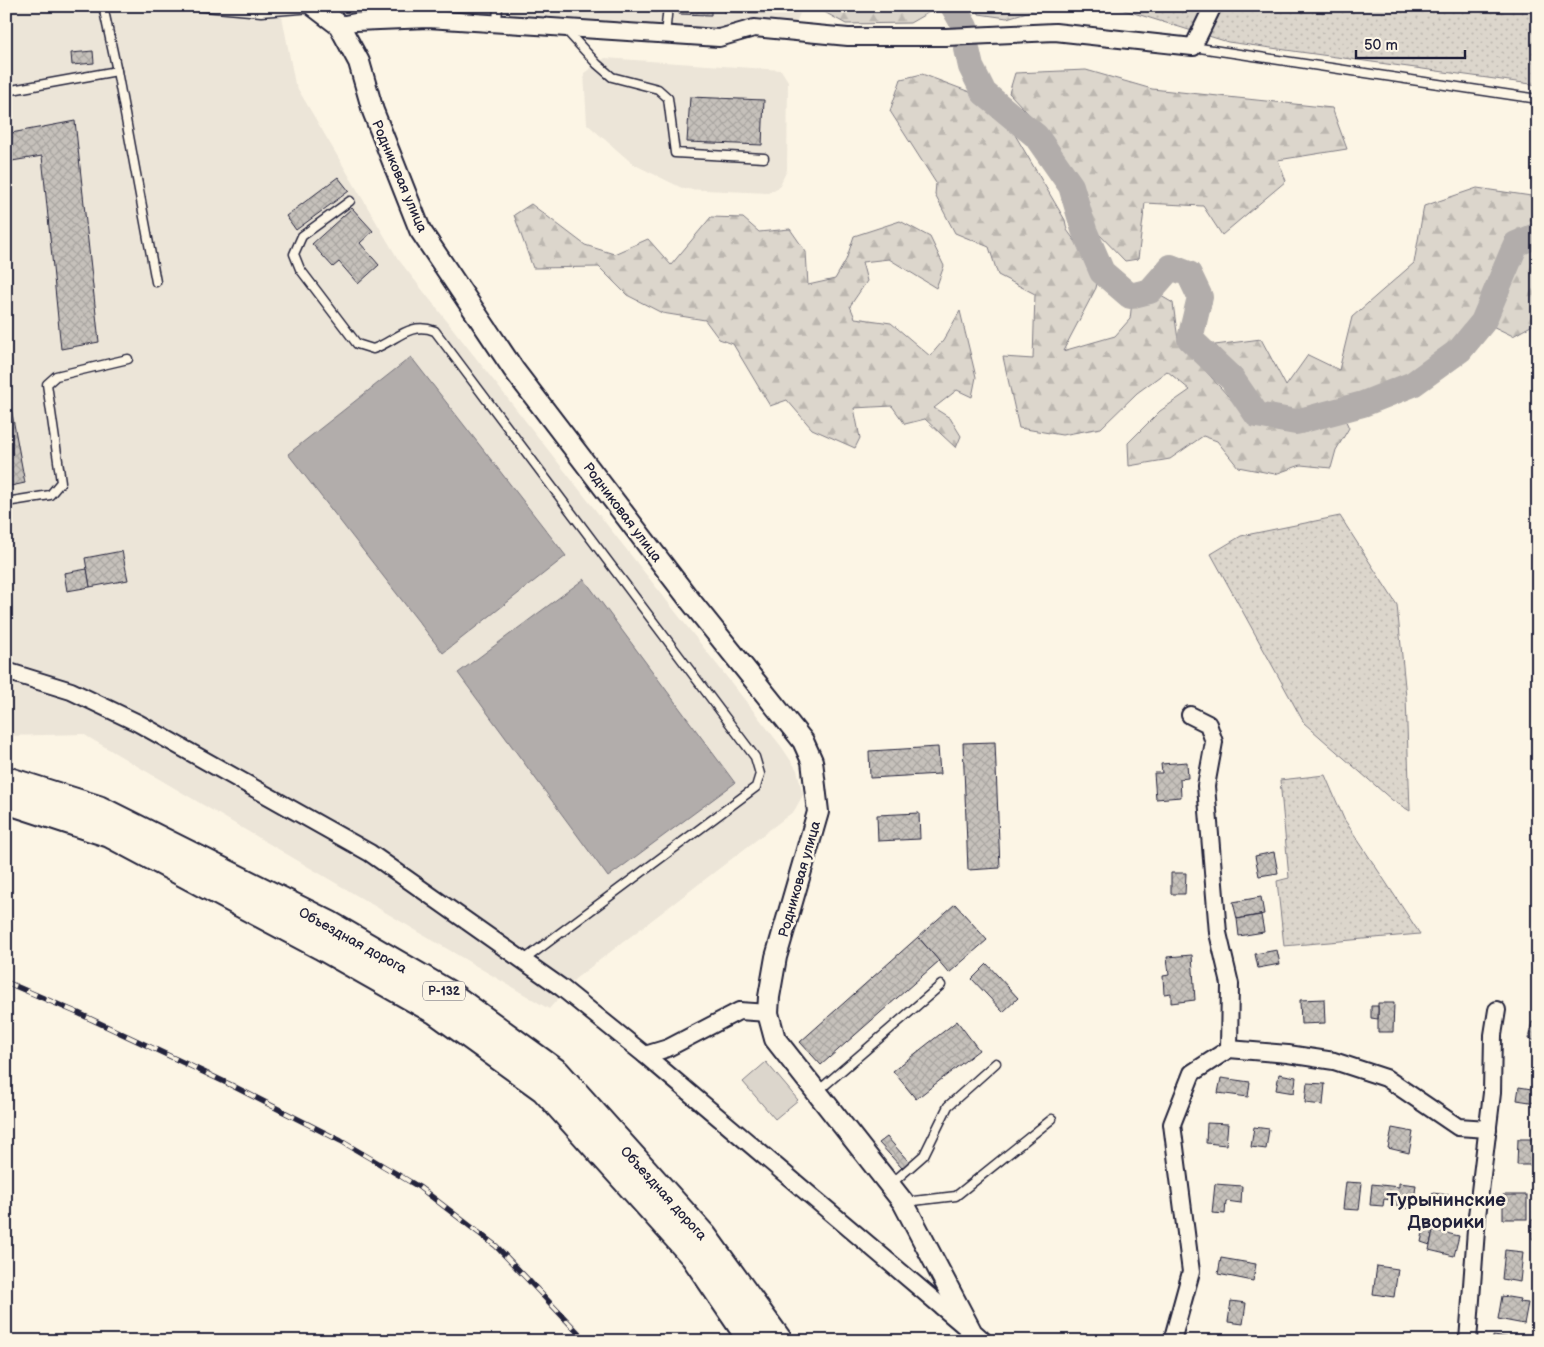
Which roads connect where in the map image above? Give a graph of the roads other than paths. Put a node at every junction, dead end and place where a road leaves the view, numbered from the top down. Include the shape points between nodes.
1 (103, 6) edge
2 (193, 6) edge
3 (498, 6) edge
4 (668, 6) edge
5 (1213, 6) edge
6 (314, 7) edge
7 (402, 13) edge
8 (498, 24) junction
9 (339, 26) junction
10 (565, 28) junction
11 (665, 35) junction
12 (1193, 47) junction
13 (117, 71) junction
14 (6, 92) edge
15 (1538, 99) edge
16 (764, 158) dead end
17 (350, 201) dead end
18 (156, 282) dead end
19 (128, 359) dead end
20 (6, 502) edge
21 (6, 671) edge
22 (1190, 715) dead end
23 (6, 780) edge
24 (6, 800) edge
25 (524, 960) junction
26 (940, 985) dead end
27 (1497, 1010) dead end
28 (768, 1013) junction
29 (1229, 1049) junction
30 (645, 1055) junction
31 (996, 1063) dead end
32 (817, 1092) junction
33 (1052, 1120) dead end
34 (1488, 1129) junction
35 (890, 1185) junction
36 (903, 1202) junction
37 (976, 1337) edge
38 (752, 1341) edge
39 (779, 1341) edge
40 (1172, 1341) edge
41 (1468, 1341) edge

1 - 13 lane
2 - 6 lane via 261,12
3 - 8 lane
4 - 11 lane
5 - 12 street
6 - 9 street, Родниковая улица
7 - 8 street via 428,19
7 - 9 street
8 - 10 street
9 - 28 street, Родниковая улица via 359,62 373,111 420,230 514,370 803,741 812,761 818,812 776,957
10 - 11 street
10 - 16 lane via 612,77 658,89 668,98 676,153
11 - 12 street via 719,38 754,28 858,37 1055,32
12 - 15 lane
13 - 14 lane
13 - 18 lane
17 - 25 lane via 302,236 294,254 300,269 358,344 373,349 412,328 435,331 755,757 760,774 756,787
19 - 20 lane via 56,376 47,384 62,482 50,495
21 - 25 street via 71,691 138,724 370,853
22 - 29 street via 1208,724 1214,742 1206,786 1218,933 1230,984
23 - 39 highway, Объездная дорога / Р-132 via 98,809 330,925 447,993 557,1074 704,1237
24 - 38 highway, Объездная дорога / Р-132 via 110,834 322,946 436,1011 544,1089 694,1256
25 - 30 street
26 - 32 lane
27 - 34 street
28 - 30 street via 739,1011 668,1048
28 - 32 street, Родниковая улица via 775,1039
29 - 34 street via 1334,1061 1386,1078 1458,1127
29 - 40 street via 1192,1073 1172,1124 1191,1272
30 - 37 street
31 - 35 lane via 948,1106 924,1155
32 - 35 street
33 - 36 lane via 956,1196
34 - 41 street via 1477,1216
35 - 36 street
36 - 37 street

